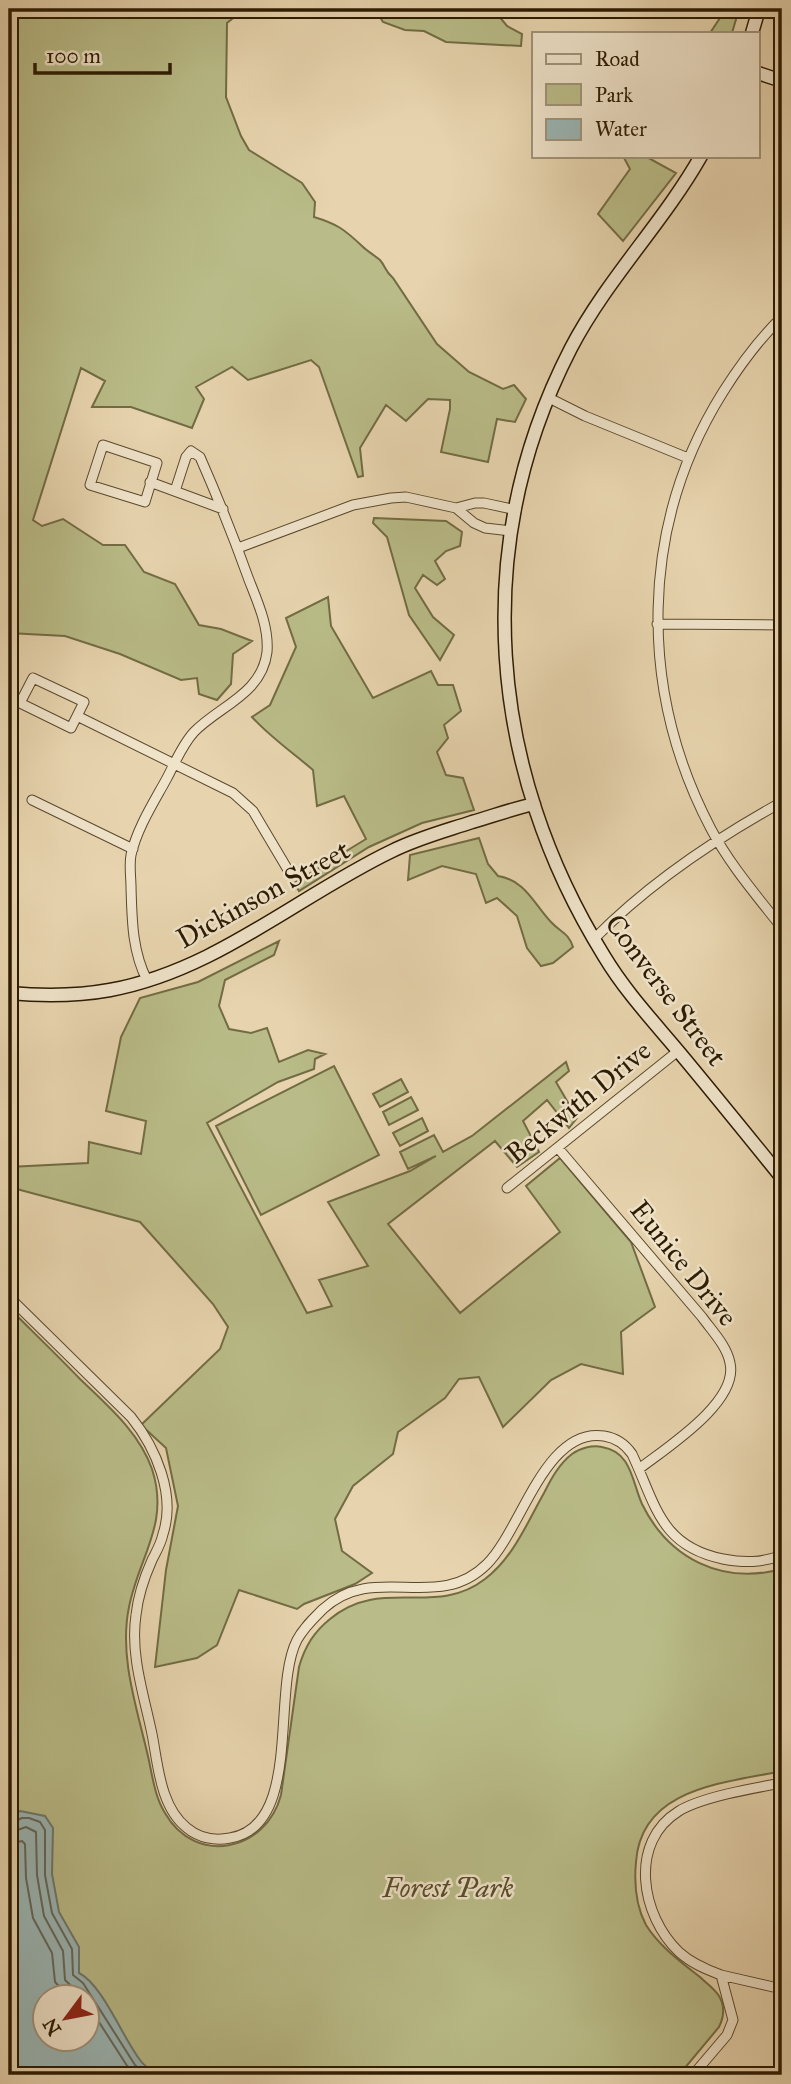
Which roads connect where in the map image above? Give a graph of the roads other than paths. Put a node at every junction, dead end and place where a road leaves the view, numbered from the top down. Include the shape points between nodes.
1 (758, 9) edge
2 (752, 32) edge
3 (760, 74) edge
4 (782, 81) edge
5 (700, 158) edge
6 (782, 317) edge
7 (549, 398) junction
8 (688, 458) junction
9 (150, 482) junction
10 (175, 491) junction
11 (456, 508) junction
12 (223, 509) junction
13 (516, 510) junction
14 (511, 531) junction
15 (238, 548) junction
16 (657, 624) junction
17 (782, 625) edge
18 (77, 716) junction
19 (174, 765) junction
20 (32, 800) dead end
21 (782, 802) edge
22 (534, 804) junction
23 (717, 841) junction
24 (133, 849) junction
25 (291, 876) dead end
26 (782, 928) edge
27 (594, 939) junction
28 (147, 980) junction
29 (9, 993) edge
30 (678, 1051) junction
31 (558, 1148) junction
32 (782, 1178) edge
33 (507, 1188) dead end
34 (9, 1297) edge
35 (639, 1469) junction
36 (782, 1555) edge
37 (782, 1783) edge
38 (721, 1975) junction
39 (782, 1989) edge
40 (693, 2075) edge

1 - 2 main road
3 - 4 main road
5 - 7 main road, Converse Street via 601,297
6 - 8 street via 731,379
7 - 8 street
7 - 13 main road, Converse Street via 525,467
8 - 16 street via 664,545
9 - 9 street via 145,502 90,485 103,445 156,463
9 - 10 street
10 - 12 street
10 - 12 street via 191,451 200,457
11 - 13 street via 484,503
11 - 14 street via 485,528
11 - 15 street via 407,497 369,500
12 - 15 street
13 - 14 main road, Converse Street
14 - 22 main road, Converse Street via 504,612 506,671 515,737
15 - 19 street via 264,622 265,662 245,693 191,735
16 - 17 street
16 - 23 street via 674,740
18 - 18 street via 71,728 19,703 33,678 84,702
18 - 19 street
19 - 24 street
19 - 25 street via 247,803
20 - 24 street
21 - 23 street
22 - 27 main road, Converse Street via 558,868
22 - 28 main road, Dickinson Street via 399,847 206,957
23 - 26 street
23 - 27 street via 646,893
24 - 28 street via 134,939
27 - 30 main road, Converse Street via 623,984
28 - 29 main road, Dickinson Street via 94,992
30 - 31 street, Beckwith Drive
30 - 32 main road, Converse Street
31 - 33 street, Beckwith Drive
31 - 35 street, Eunice Drive via 702,1317 731,1364 726,1390 715,1406
34 - 35 street via 131,1417 157,1462 166,1494 166,1525 139,1598 135,1637 139,1672 168,1800 184,1826 207,1838 246,1833 267,1811 278,1775 292,1650 307,1624 328,1605 372,1586 435,1588 467,1579 497,1552 546,1468 575,1440 598,1436 618,1441 630,1451
35 - 36 street via 663,1520 695,1551 739,1562
37 - 38 street via 700,1801 678,1811 658,1829 648,1852 647,1894 661,1929 688,1959
38 - 39 street
38 - 40 street via 733,2020 727,2035

